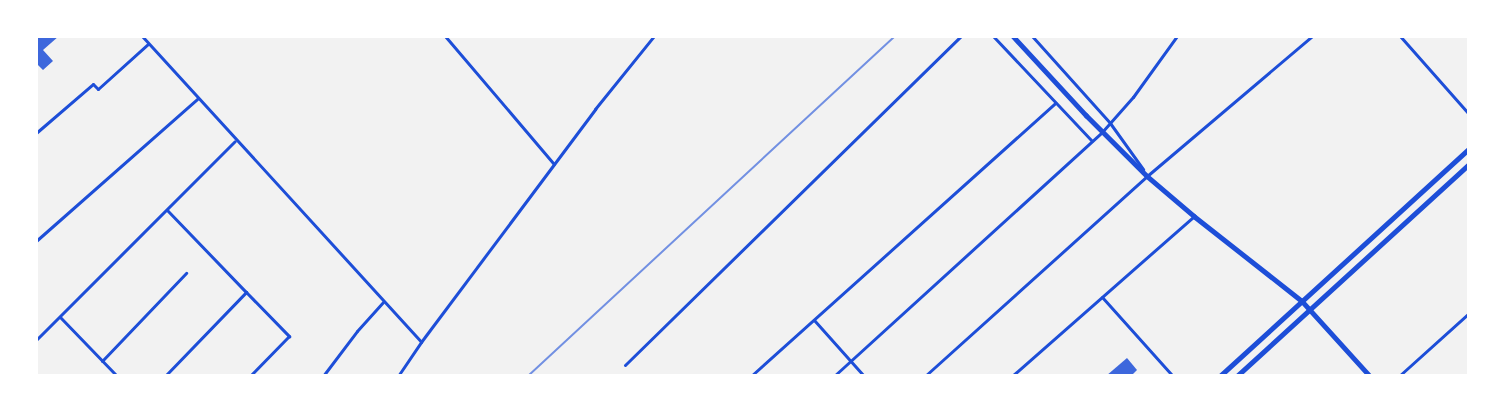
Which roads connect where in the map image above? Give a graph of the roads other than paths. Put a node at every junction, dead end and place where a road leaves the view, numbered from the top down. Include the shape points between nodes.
1 (142, 36) edge
2 (445, 36) edge
3 (654, 36) edge
4 (961, 36) edge
5 (993, 36) edge
6 (1013, 36) edge
7 (1032, 36) edge
8 (1177, 36) edge
9 (1312, 36) edge
10 (1400, 36) edge
11 (148, 44) junction
12 (197, 99) junction
13 (1055, 103) junction
14 (1469, 114) edge
15 (1110, 123) junction
16 (1102, 132) junction
17 (36, 133) edge
18 (235, 141) junction
19 (1092, 141) junction
20 (1469, 149) edge
21 (554, 164) junction
22 (1469, 164) edge
23 (1147, 176) junction
24 (166, 210) junction
25 (1194, 216) junction
26 (36, 241) edge
27 (186, 273) dead end
28 (246, 292) junction
29 (1102, 297) junction
30 (1302, 301) junction
31 (383, 302) junction
32 (1311, 309) junction
33 (1469, 313) edge
34 (60, 317) junction
35 (814, 320) junction
36 (36, 340) edge
37 (420, 342) junction
38 (102, 360) junction
39 (851, 361) junction
40 (625, 364) dead end
41 (117, 376) edge
42 (165, 376) edge
43 (250, 376) edge
44 (324, 376) edge
45 (398, 376) edge
46 (751, 376) edge
47 (834, 376) edge
48 (864, 376) edge
49 (925, 376) edge
50 (1012, 376) edge
51 (1173, 376) edge
52 (1220, 376) edge
53 (1237, 376) edge
54 (1370, 376) edge
55 (1399, 376) edge

1 - 11 street
2 - 21 street
3 - 21 street
4 - 40 street
5 - 13 street
6 - 16 main road
7 - 15 street
8 - 15 street
9 - 23 street
10 - 14 street
11 - 12 street
11 - 17 street via 98,89 93,84
12 - 18 street
12 - 26 street
13 - 19 street
13 - 35 street
15 - 16 street
15 - 23 street
16 - 19 street
16 - 23 main road
18 - 24 street
18 - 31 street
19 - 39 street
20 - 30 main road
21 - 37 street
22 - 32 main road
23 - 25 main road
23 - 49 street
24 - 28 street
24 - 34 street
25 - 29 street
25 - 30 main road
27 - 38 street
28 - 42 street
28 - 43 street via 289,336
29 - 50 street
29 - 51 street
30 - 32 main road
30 - 52 main road
31 - 37 street
31 - 44 street
32 - 53 main road
32 - 54 main road
33 - 55 street
34 - 36 street
34 - 38 street
35 - 39 street
35 - 46 street
37 - 45 street
38 - 41 street
39 - 47 street
39 - 48 street

